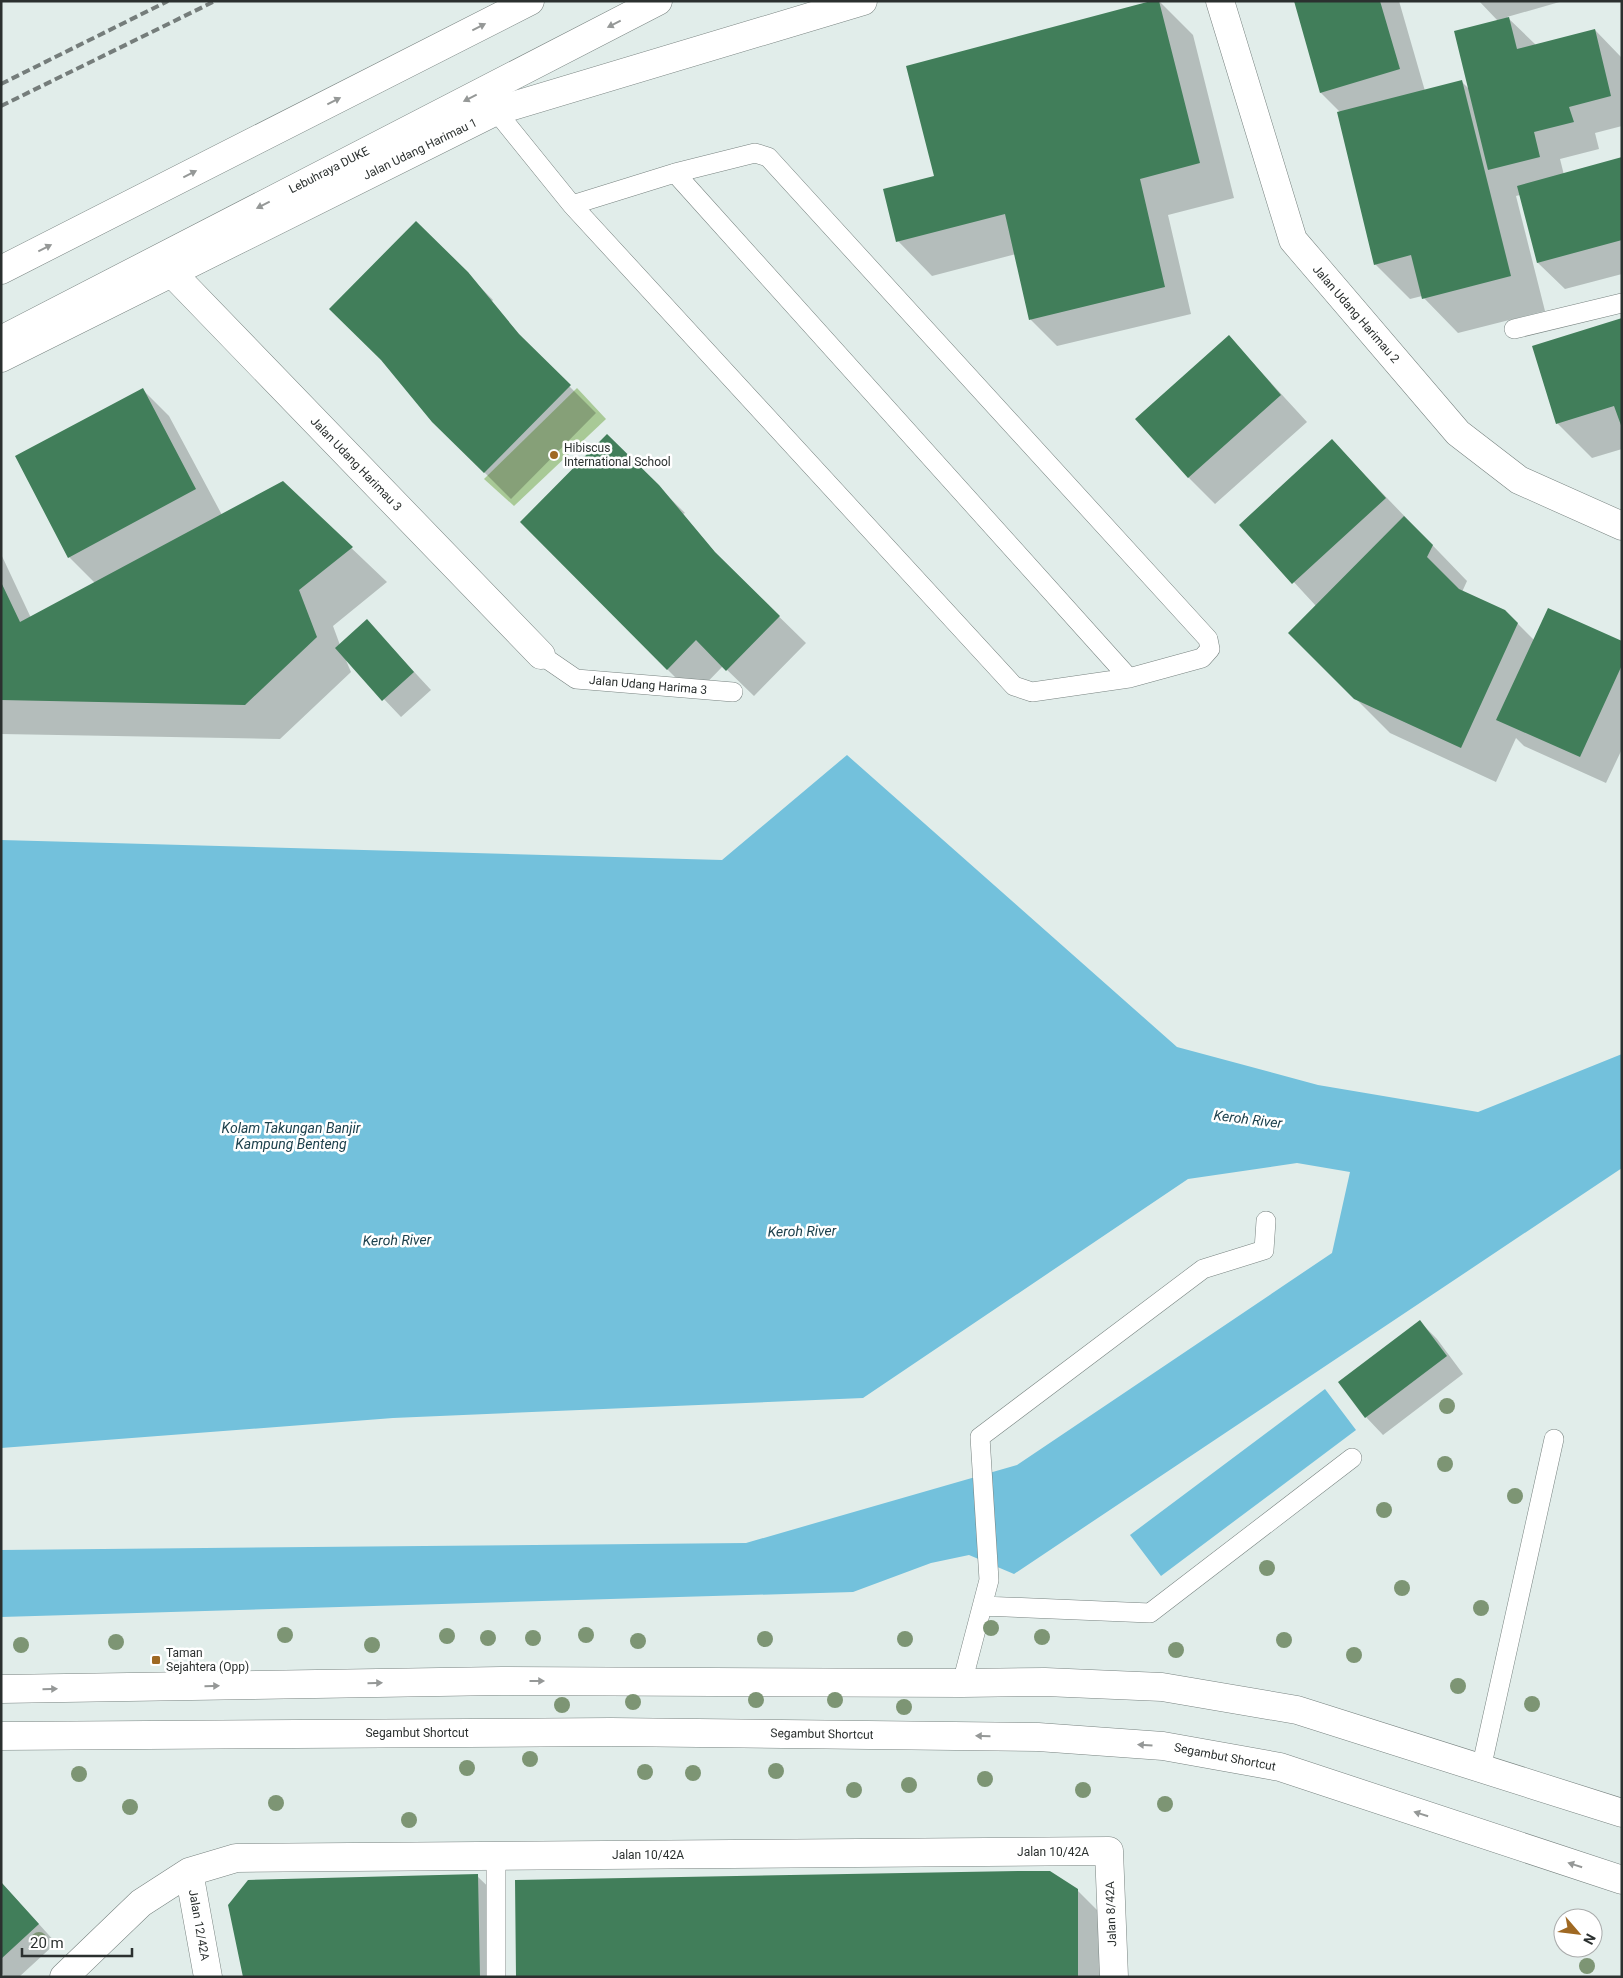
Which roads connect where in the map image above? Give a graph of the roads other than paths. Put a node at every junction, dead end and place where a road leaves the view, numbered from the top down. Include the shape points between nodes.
1 (530, 1) edge
2 (658, 1) edge
3 (863, 1) edge
4 (1220, 1) edge
5 (496, 111) junction
6 (674, 173) junction
7 (572, 205) junction
8 (1, 270) edge
9 (171, 272) junction
10 (1622, 303) edge
11 (1514, 330) dead end
12 (1, 340) edge
13 (1, 358) edge
14 (1622, 526) edge
15 (541, 655) joint
16 (1129, 678) junction
17 (733, 692) dead end
18 (1266, 1221) dead end
19 (1554, 1439) dead end
20 (1352, 1458) dead end
21 (983, 1606) junction
22 (962, 1684) junction
23 (1, 1689) edge
24 (1, 1736) edge
25 (1481, 1769) junction
26 (1622, 1813) edge
27 (1109, 1851) joint
28 (496, 1856) junction
29 (189, 1872) junction
30 (1622, 1880) edge
31 (64, 1977) edge
32 (208, 1977) edge
33 (496, 1977) edge
34 (1114, 1977) edge

8 -> 1 main road
2 -> 12 main road, Lebuhraya DUKE
3 - 5 main road, Jalan Udang Harimau 1
4 - 14 main road, Jalan Udang Harimau 2 via 1293,240 1458,433 1519,480
5 - 7 lane
5 - 9 main road, Jalan Udang Harimau 1
6 - 7 lane
6 - 16 lane
6 - 16 lane via 755,153 768,157 1208,639 1210,649 1202,658
7 - 16 lane via 1014,686 1032,692
9 - 13 main road, Jalan Udang Harimau 1
9 - 15 main road, Jalan Udang Harimau 3
10 - 11 lane
15 - 17 lane, Jalan Udang Harima 3 via 576,679
18 - 21 lane via 1264,1250 1202,1269 980,1437 989,1580
19 - 25 lane
20 - 21 lane via 1150,1613
21 - 22 lane
23 -> 22 main road via 501,1681
22 - 25 main road via 1045,1682 1162,1687 1297,1710
30 -> 24 main road, Segambut Shortcut via 1280,1767 1163,1746 1038,1737 611,1732
25 - 26 main road
27 - 28 main road, Jalan 10/42A
27 - 34 main road, Jalan 8/42A
28 - 29 main road, Jalan 10/42A via 236,1858
28 - 33 lane
29 - 31 main road, Jalan 10/42A via 141,1904
29 - 32 main road, Jalan 12/42A

